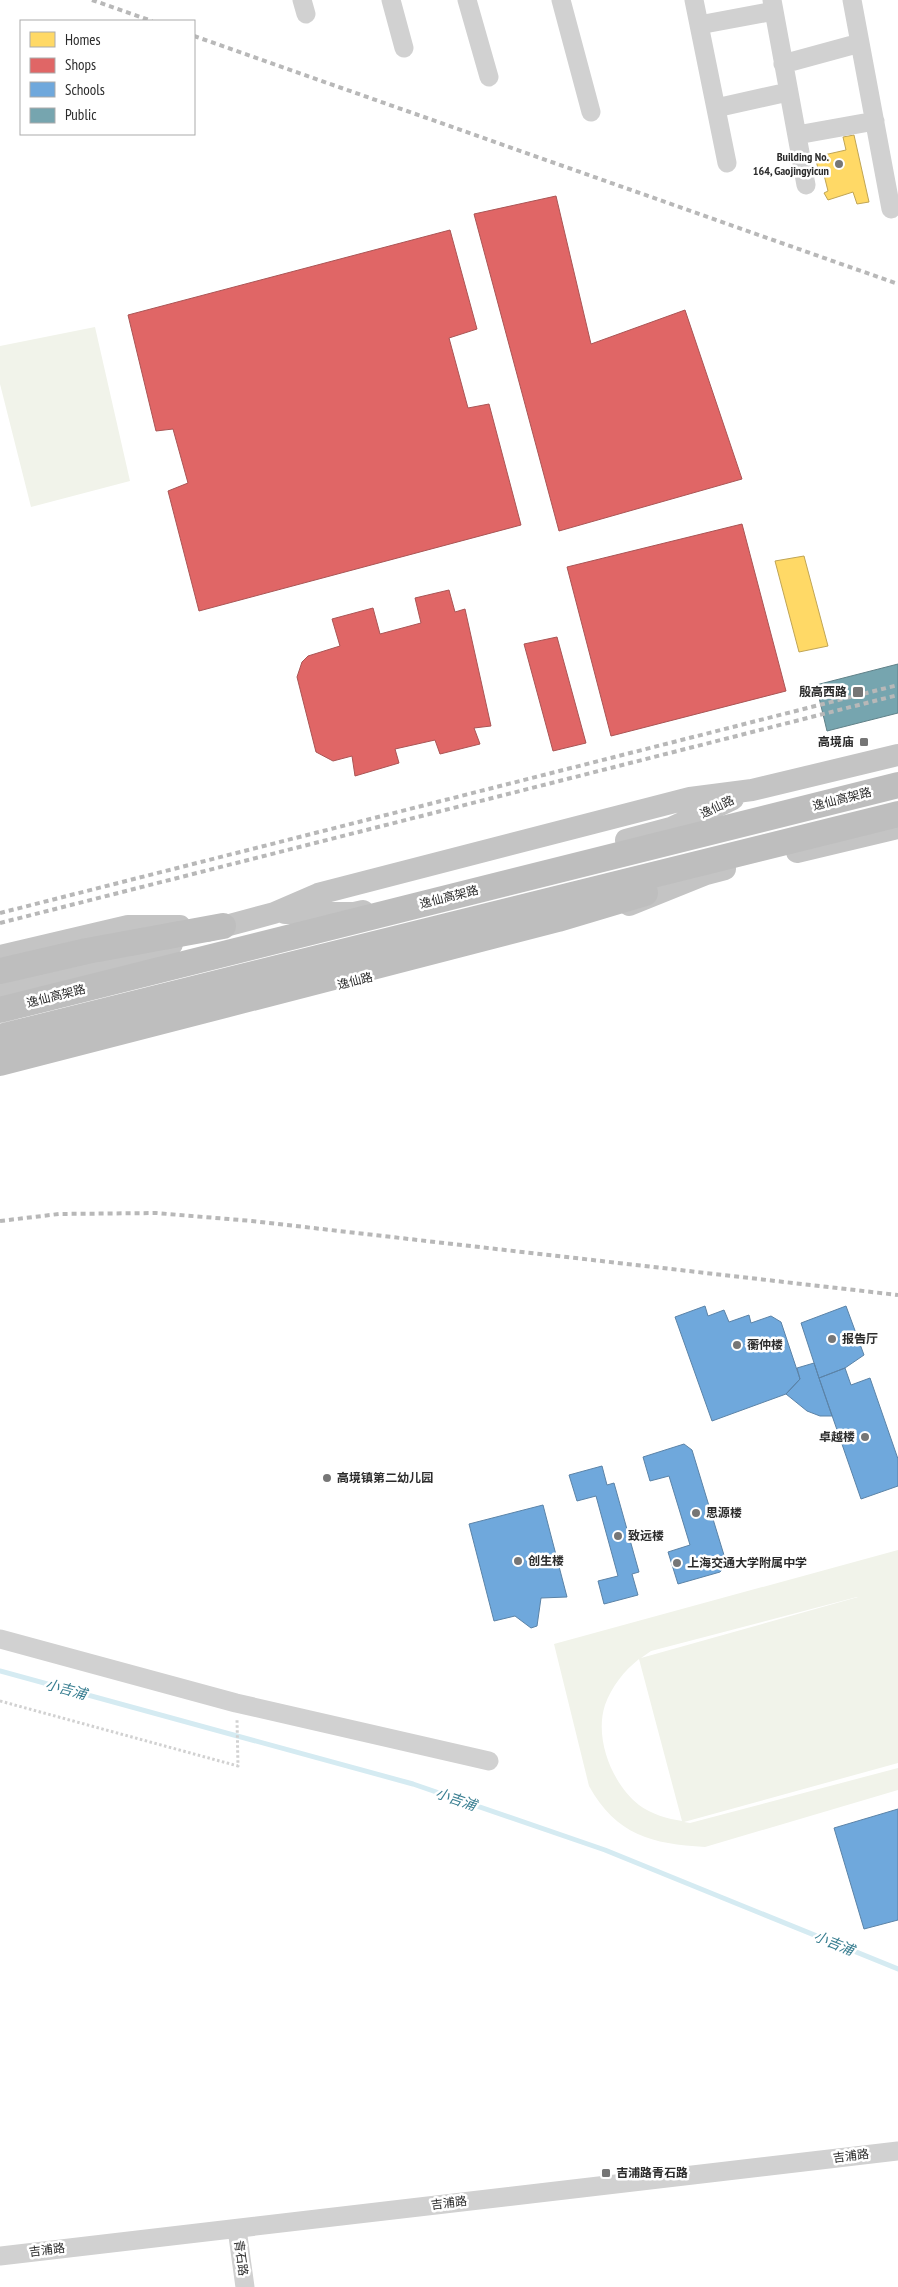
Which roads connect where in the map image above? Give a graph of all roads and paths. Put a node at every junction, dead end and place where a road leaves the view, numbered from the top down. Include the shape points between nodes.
1 (391, 0) edge
2 (467, 0) edge
3 (561, 0) edge
4 (694, 0) edge
5 (852, 0) edge
6 (773, 6) edge
7 (700, 25) junction
8 (860, 43) junction
9 (404, 48) dead end
10 (783, 64) junction
11 (489, 77) dead end
12 (788, 92) junction
13 (716, 108) junction
14 (591, 112) dead end
15 (875, 121) junction
16 (797, 135) junction
17 (727, 163) dead end
18 (806, 185) dead end
19 (891, 209) dead end
20 (898, 755) edge
21 (898, 785) edge
22 (898, 814) edge
23 (898, 828) edge
24 (706, 874) junction
25 (223, 926) junction
26 (0, 956) edge
27 (0, 971) edge
28 (0, 987) edge
29 (0, 1010) edge
30 (0, 1038) edge
31 (0, 1063) edge
32 (0, 1073) edge
33 (0, 1639) edge
34 (0, 1701) edge
35 (237, 1723) dead end
36 (489, 1762) dead end
37 (898, 2151) edge
38 (237, 2229) junction
39 (0, 2256) edge
40 (245, 2287) edge

1 - 9 street
2 - 11 street
3 - 14 street
4 - 7 street
5 - 8 street
6 - 7 street
6 - 10 street
7 - 13 street
8 - 10 street
8 - 15 street
10 - 12 street
12 - 13 street
12 - 16 street
13 - 17 street
15 - 16 street
15 - 19 street
16 - 18 street
20 - 25 main road, 逸仙路 via 752,790 671,828 354,913 274,913
21 - 29 highway, 逸仙高架路
22 - 30 highway, 逸仙高架路
23 - 24 main road, 逸仙路
24 - 30 main road, 逸仙路 via 587,892
24 - 31 highway via 558,919
24 - 32 main road, 逸仙路 via 584,923
25 - 26 main road, 逸仙路 via 128,926
25 - 27 highway
25 - 28 main road, 逸仙路 via 136,957
33 - 36 street via 236,1703
34 - 35 path via 238,1766
37 - 38 street, 吉浦路
38 - 39 street, 吉浦路
38 - 40 street, 青石路

